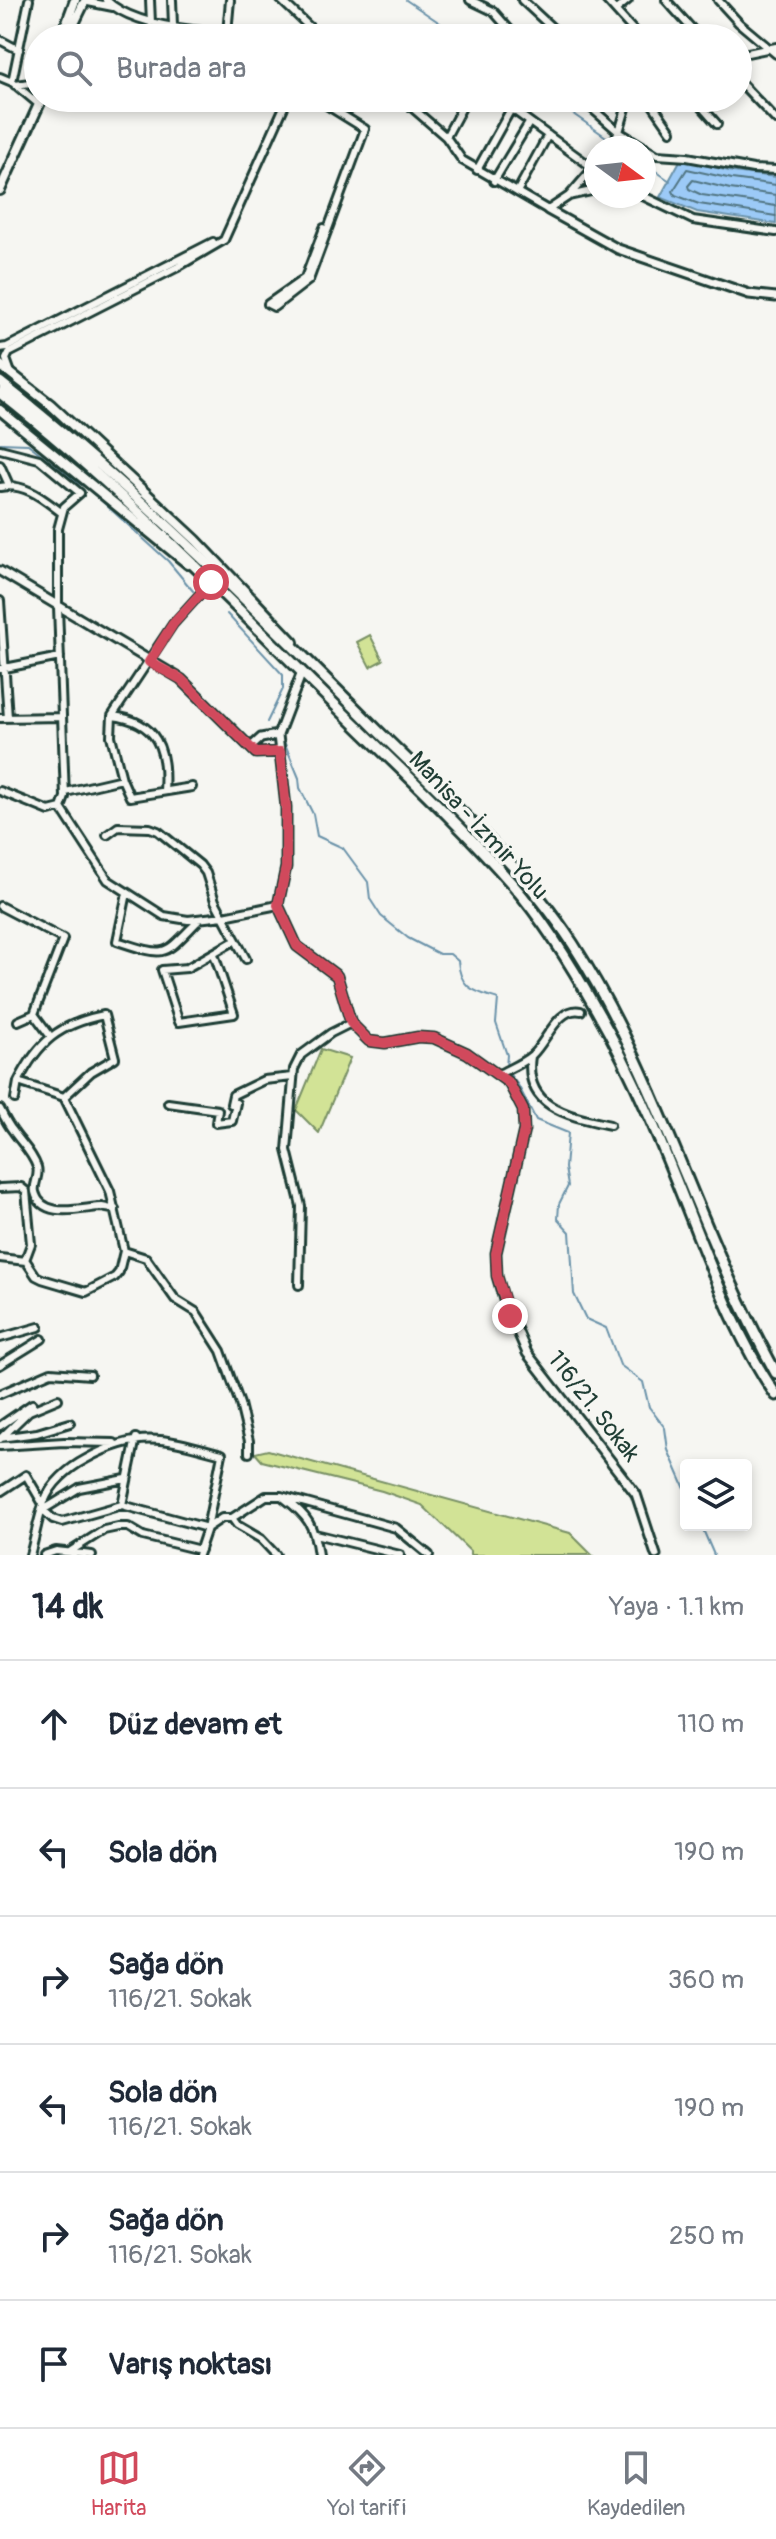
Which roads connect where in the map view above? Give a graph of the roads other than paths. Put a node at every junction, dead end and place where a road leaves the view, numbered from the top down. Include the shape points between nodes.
1 (29, 0) edge
2 (106, 0) edge
3 (150, 0) edge
4 (172, 0) edge
5 (230, 0) edge
6 (281, 0) edge
7 (470, 0) edge
8 (522, 0) edge
9 (606, 0) edge
10 (628, 0) edge
11 (666, 0) edge
12 (718, 0) edge
13 (732, 0) edge
14 (83, 1) edge
15 (113, 7) junction
16 (724, 7) junction
17 (616, 10) junction
18 (151, 23) junction
19 (24, 24) edge
20 (69, 24) edge
21 (73, 24) edge
22 (162, 24) edge
23 (173, 24) edge
24 (228, 24) edge
25 (306, 24) edge
26 (505, 24) edge
27 (548, 24) edge
28 (628, 24) edge
29 (687, 24) edge
30 (745, 24) edge
31 (24, 25) edge
32 (752, 30) edge
33 (0, 40) edge
34 (773, 47) edge
35 (19, 50) junction
36 (752, 52) edge
37 (776, 54) edge
38 (0, 77) edge
39 (24, 83) edge
40 (14, 84) junction
41 (24, 90) edge
42 (752, 95) edge
43 (32, 112) edge
44 (33, 112) edge
45 (280, 112) edge
46 (280, 112) edge
47 (332, 112) edge
48 (336, 112) edge
49 (417, 112) edge
50 (459, 112) edge
51 (509, 112) edge
52 (515, 112) edge
53 (596, 112) edge
54 (625, 112) edge
55 (658, 112) edge
56 (706, 112) edge
57 (776, 120) edge
58 (529, 123) junction
59 (717, 124) dead end
60 (361, 129) junction
61 (671, 131) dead end
62 (619, 132) junction
63 (548, 135) junction
64 (617, 136) edge
65 (446, 137) junction
66 (584, 159) edge
67 (477, 170) junction
68 (776, 170) edge
69 (0, 177) edge
70 (584, 179) edge
71 (494, 181) junction
72 (0, 190) edge
73 (517, 192) junction
74 (584, 193) edge
75 (569, 196) junction
76 (656, 202) edge
77 (548, 210) junction
78 (776, 232) edge
79 (776, 297) edge
80 (0, 348) edge
81 (0, 365) edge
82 (11, 373) junction
83 (0, 382) edge
84 (0, 393) edge
85 (0, 410) edge
86 (0, 449) edge
87 (0, 465) edge
88 (9, 485) junction
89 (0, 487) edge
90 (62, 513) junction
91 (0, 571) edge
92 (210, 580) junction
93 (0, 601) edge
94 (58, 607) junction
95 (60, 657) junction
96 (149, 662) junction
97 (311, 665) junction
98 (2, 668) edge
99 (302, 672) junction
100 (112, 716) junction
101 (62, 717) junction
102 (4, 718) edge
103 (278, 735) junction
104 (251, 747) junction
105 (280, 752) junction
106 (122, 779) junction
107 (192, 787) dead end
108 (0, 791) edge
109 (164, 791) junction
110 (66, 792) junction
111 (61, 808) junction
112 (107, 835) dead end
113 (127, 893) junction
114 (278, 905) junction
115 (0, 906) edge
116 (224, 916) junction
117 (200, 919) junction
118 (236, 940) junction
119 (214, 954) junction
120 (246, 959) dead end
121 (581, 1011) dead end
122 (34, 1014) junction
123 (18, 1021) dead end
124 (351, 1023) junction
125 (51, 1037) junction
126 (531, 1056) junction
127 (499, 1074) junction
128 (293, 1077) junction
129 (18, 1082) junction
130 (64, 1097) junction
131 (15, 1099) dead end
132 (168, 1103) dead end
133 (0, 1109) edge
134 (610, 1125) dead end
135 (0, 1188) edge
136 (115, 1209) junction
137 (124, 1251) junction
138 (0, 1258) edge
139 (25, 1260) junction
140 (299, 1285) dead end
141 (39, 1327) dead end
142 (0, 1338) edge
143 (42, 1339) dead end
144 (0, 1365) edge
145 (776, 1373) edge
146 (90, 1375) dead end
147 (0, 1394) edge
148 (776, 1395) edge
149 (58, 1399) dead end
150 (32, 1404) dead end
151 (70, 1423) dead end
152 (0, 1426) edge
153 (136, 1438) junction
154 (0, 1439) edge
155 (118, 1443) junction
156 (4, 1446) edge
157 (249, 1453) dead end
158 (0, 1454) edge
159 (126, 1479) junction
160 (0, 1492) edge
161 (281, 1496) junction
162 (122, 1505) junction
163 (43, 1507) junction
164 (232, 1518) junction
165 (207, 1528) junction
166 (315, 1534) junction
167 (72, 1553) edge
168 (199, 1553) edge
169 (30, 1555) edge
170 (44, 1555) edge
171 (92, 1555) edge
172 (276, 1555) edge
173 (318, 1555) edge
174 (400, 1555) edge
175 (429, 1555) edge
176 (656, 1555) edge

1 - 19 street
2 - 15 street
3 - 18 street
4 - 23 street
5 - 24 street
6 - 25 street
7 - 26 street via 493,11
8 - 27 street
9 - 17 street
10 - 17 street
11 - 29 street
12 - 16 street
13 - 16 street
14 - 15 street
14 - 20 main road
14 - 21 main road
15 - 18 street
16 - 30 street
17 - 28 street
18 - 22 street
31 - 35 street
32 - 34 street
33 - 35 street
34 - 36 street
34 - 37 street
35 - 40 street
38 - 40 street
39 - 40 street
40 - 41 street
42 - 57 street
43 - 69 main road
44 - 72 main road
45 - 80 street via 224,236
46 - 82 street via 224,240 9,353
47 - 60 street
48 - 60 street
49 - 65 street
50 - 65 street
51 - 67 street
52 - 58 street
53 - 62 street
54 - 62 street
55 - 61 street
56 - 59 street
58 - 63 street
58 - 71 street
60 - 60 street via 305,278 268,304 274,307 309,280
62 - 64 street
62 - 68 street via 657,155
63 - 66 street
63 - 73 street
65 - 67 street via 462,160
67 - 71 street
70 - 75 street
71 - 73 street
73 - 77 street
74 - 75 street
75 - 77 street
76 - 78 street via 693,220
77 - 79 street via 618,249 749,294
81 - 82 main road
82 - 97 main road via 196,540
83 - 97 highway, Manisa - İzmir Yolu via 157,517
84 - 92 highway, Manisa - İzmir Yolu
85 - 92 main road
86 - 90 street via 39,459 80,493
87 - 88 street
88 - 89 street
88 - 90 street via 38,495
90 - 94 street
91 - 94 street
92 - 96 street
92 - 99 highway, Manisa - İzmir Yolu
93 - 98 street
94 - 95 street
94 - 96 street
95 - 98 street
95 - 101 street
96 - 100 street
96 - 104 street via 181,679
97 - 145 highway, Manisa - İzmir Yolu via 522,875 572,942 643,1071 733,1290
98 - 102 street
99 - 103 street
99 - 148 highway, Manisa - İzmir Yolu via 513,885 560,950 633,1079 740,1331
100 - 106 street via 111,736
100 - 109 street via 136,721 154,735 165,758
101 - 102 street
101 - 110 street
103 - 104 street via 261,738
103 - 105 street
104 - 105 street via 256,753
105 - 114 street via 286,867
106 - 109 street via 130,797
106 - 110 street
107 - 109 street
108 - 111 street via 45,810
110 - 111 street
111 - 113 street via 108,880
112 - 116 street via 118,827 158,831 200,865
113 - 117 street via 164,916
113 - 117 street via 117,941 162,952
114 - 116 street
114 - 124 street via 297,946 337,976
115 - 122 street via 63,939
116 - 117 street
116 - 118 street
118 - 119 street
118 - 120 street
119 - 119 street via 187,968 162,970 179,1022 234,1014
121 - 126 street via 561,1016
122 - 123 street
122 - 125 street
124 - 127 street, 116/21. Sokak via 369,1041 434,1038
124 - 128 street via 301,1055
125 - 129 street via 31,1055
125 - 130 street via 104,1015 115,1058
126 - 127 street
126 - 134 street via 532,1086 545,1102
127 - 176 street, 116/21. Sokak via 519,1099 524,1119 496,1253 504,1300 527,1353 636,1494
128 - 132 street via 264,1080 233,1095 232,1121 216,1123 218,1110
128 - 140 street via 287,1150 301,1206
129 - 130 street
129 - 131 street
130 - 136 street
133 - 136 street via 37,1166 34,1189 47,1206
135 - 139 street via 26,1191 31,1244
136 - 137 street
137 - 139 street via 115,1277 86,1292 42,1279
137 - 157 street via 146,1258 175,1299 196,1312 221,1351 240,1404
138 - 139 street
141 - 142 street
143 - 144 street
146 - 147 street via 51,1372
149 - 154 street via 29,1411
150 - 152 street
151 - 154 street
153 - 155 street
153 - 159 street
153 - 165 street via 222,1454
155 - 156 street
155 - 163 street via 72,1467
156 - 158 street
159 - 162 street
159 - 163 street via 79,1488
160 - 163 street via 26,1475
161 - 164 street via 266,1496
161 - 166 street via 305,1514
161 - 175 street via 396,1528
162 - 163 street via 62,1522
162 - 165 street
163 - 169 street
164 - 165 street
164 - 172 street
165 - 168 street
166 - 173 street
166 - 174 street
167 - 168 street via 104,1530 118,1527
167 - 170 street
167 - 171 street

